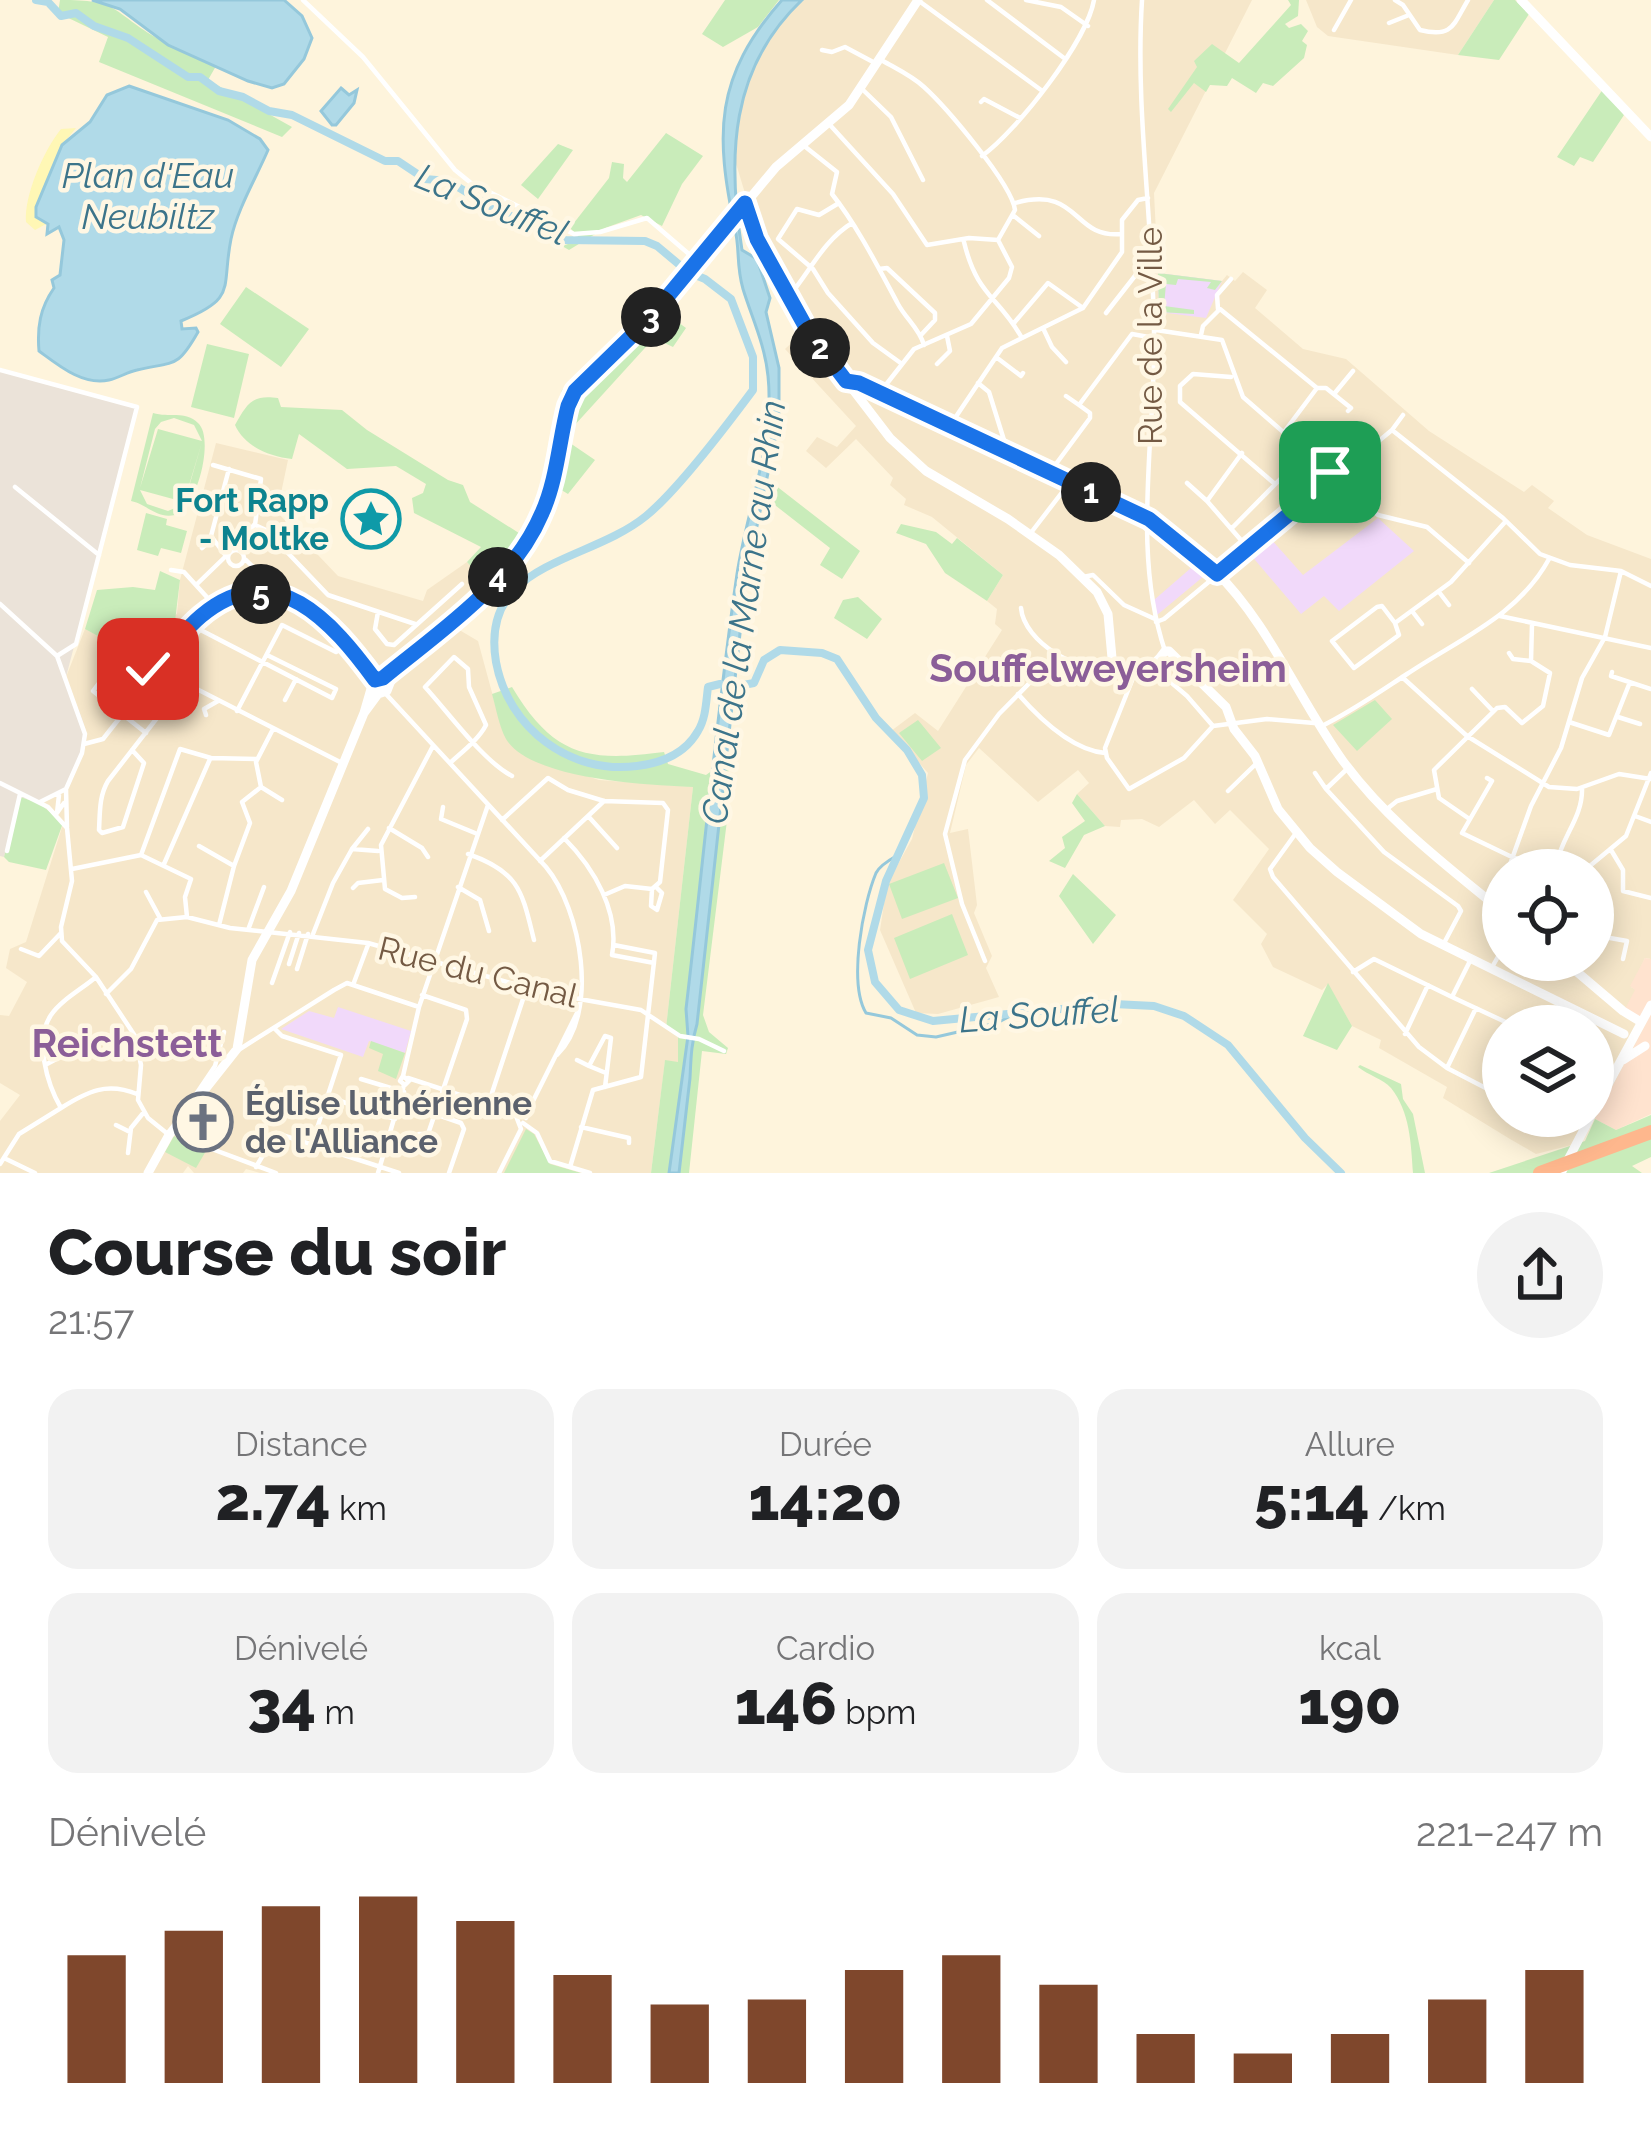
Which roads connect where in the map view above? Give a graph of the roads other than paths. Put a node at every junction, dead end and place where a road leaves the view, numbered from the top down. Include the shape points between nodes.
1 (303, 0) edge
2 (918, 0) edge
3 (987, 0) edge
4 (1026, 0) edge
5 (1094, 0) edge
6 (1142, 0) edge
7 (1335, 0) edge
8 (1395, 0) edge
9 (1413, 0) edge
10 (1468, 0) edge
11 (1522, 0) edge
12 (1349, 3) edge
13 (1403, 5) junction
14 (1409, 16) junction
15 (1389, 23) dead end
16 (1088, 26) junction
17 (1334, 30) dead end
18 (822, 50) dead end
19 (1065, 58) junction
20 (876, 61) junction
21 (862, 88) junction
22 (1041, 90) junction
23 (981, 102) dead end
24 (1020, 118) junction
25 (829, 124) junction
26 (1651, 136) edge
27 (802, 144) junction
28 (982, 156) junction
29 (923, 180) dead end
30 (1148, 198) junction
31 (839, 202) junction
32 (1015, 203) junction
33 (742, 207) junction
34 (1014, 216) junction
35 (852, 223) junction
36 (1122, 234) junction
37 (1039, 236) dead end
38 (964, 239) junction
39 (998, 240) junction
40 (1152, 254) junction
41 (690, 268) junction
42 (813, 269) junction
43 (879, 269) junction
44 (1231, 279) dead end
45 (904, 287) junction
46 (894, 292) junction
47 (790, 295) junction
48 (990, 301) junction
49 (1083, 308) junction
50 (1218, 309) junction
51 (1106, 314) dead end
52 (1014, 323) junction
53 (1043, 328) junction
54 (1154, 334) junction
55 (921, 335) junction
56 (1201, 335) junction
57 (947, 336) junction
58 (1022, 338) junction
59 (924, 345) junction
60 (996, 357) junction
61 (1066, 362) dead end
62 (902, 364) junction
63 (937, 364) dead end
64 (0, 370) edge
65 (1353, 371) dead end
66 (1023, 373) dead end
67 (1233, 377) junction
68 (846, 381) junction
69 (978, 383) junction
70 (1319, 388) junction
71 (879, 393) junction
72 (1334, 394) junction
73 (1066, 396) dead end
74 (1079, 405) junction
75 (1348, 411) dead end
76 (1402, 415) dead end
77 (950, 426) junction
78 (1392, 430) junction
79 (1284, 432) junction
80 (1307, 452) junction
81 (1008, 453) junction
82 (1242, 453) junction
83 (212, 465) dead end
84 (229, 470) junction
85 (1050, 472) junction
86 (1335, 476) junction
87 (1070, 482) junction
88 (1187, 483) dead end
89 (1275, 484) junction
90 (15, 487) dead end
91 (1207, 501) junction
92 (1149, 519) junction
93 (1506, 521) junction
94 (255, 524) junction
95 (1232, 528) junction
96 (1030, 534) junction
97 (211, 540) junction
98 (202, 548) dead end
99 (235, 548) junction
100 (1249, 549) junction
101 (99, 555) junction
102 (226, 556) junction
103 (1550, 559) junction
104 (246, 560) junction
105 (1469, 563) junction
106 (171, 570) dead end
107 (1622, 571) junction
108 (260, 574) dead end
109 (1217, 574) junction
110 (1083, 578) junction
111 (196, 584) junction
112 (462, 584) dead end
113 (1651, 586) edge
114 (1439, 592) junction
115 (328, 595) junction
116 (1449, 605) dead end
117 (215, 606) junction
118 (1, 608) edge
119 (1021, 608) dead end
120 (1412, 611) junction
121 (317, 612) junction
122 (378, 612) junction
123 (1500, 616) junction
124 (1156, 621) junction
125 (1395, 623) junction
126 (415, 624) junction
127 (1422, 624) dead end
128 (1532, 624) junction
129 (191, 625) junction
130 (1605, 637) junction
131 (132, 639) dead end
132 (348, 645) junction
133 (1651, 648) edge
134 (123, 650) junction
135 (1165, 651) junction
136 (1509, 653) dead end
137 (1057, 655) junction
138 (57, 656) junction
139 (265, 658) junction
140 (1532, 661) junction
141 (1153, 667) junction
142 (1113, 669) junction
143 (1612, 672) dead end
144 (193, 673) dead end
145 (1136, 673) junction
146 (153, 674) junction
147 (1402, 677) junction
148 (296, 680) junction
149 (1630, 682) junction
150 (184, 683) junction
151 (380, 686) junction
152 (1472, 689) dead end
153 (1651, 689) edge
154 (1018, 694) junction
155 (285, 700) dead end
156 (218, 701) junction
157 (237, 711) junction
158 (1493, 711) junction
159 (122, 714) junction
160 (206, 716) dead end
161 (1618, 717) junction
162 (1569, 722) junction
163 (1232, 723) junction
164 (1640, 724) dead end
165 (1318, 725) junction
166 (1213, 726) junction
167 (273, 729) junction
168 (146, 733) junction
169 (1467, 736) junction
170 (474, 740) junction
171 (84, 744) junction
172 (433, 746) junction
173 (132, 750) junction
174 (1105, 753) junction
175 (211, 758) junction
176 (257, 759) junction
177 (1258, 762) junction
178 (450, 763) junction
179 (343, 764) junction
180 (1348, 768) junction
181 (1315, 773) dead end
182 (512, 776) dead end
183 (1650, 777) edge
184 (1486, 778) dead end
185 (0, 783) edge
186 (1544, 784) junction
187 (261, 787) junction
188 (1582, 788) junction
189 (1326, 789) junction
190 (1437, 789) junction
191 (1228, 790) dead end
192 (20, 794) junction
193 (62, 798) junction
194 (282, 800) dead end
195 (604, 801) junction
196 (39, 802) junction
197 (488, 805) junction
198 (443, 807) dead end
199 (1385, 811) junction
200 (57, 813) junction
201 (588, 816) junction
202 (1635, 816) junction
203 (1468, 818) junction
204 (502, 820) junction
205 (1651, 822) edge
206 (67, 828) junction
207 (389, 828) junction
208 (368, 829) dead end
209 (476, 833) junction
210 (1296, 833) junction
211 (564, 838) junction
212 (199, 846) dead end
213 (617, 848) dead end
214 (352, 849) junction
215 (1492, 849) edge
216 (1517, 849) edge
217 (1560, 849) edge
218 (1612, 849) edge
219 (7, 851) dead end
220 (380, 851) junction
221 (468, 854) junction
222 (142, 855) junction
223 (1614, 855) edge
224 (428, 857) dead end
225 (540, 861) junction
226 (164, 864) junction
227 (233, 866) junction
228 (72, 869) junction
229 (383, 880) junction
230 (264, 887) dead end
231 (458, 887) junction
232 (352, 888) dead end
233 (146, 892) dead end
234 (1482, 894) edge
235 (604, 895) junction
236 (415, 897) dead end
237 (1651, 898) edge
238 (187, 917) junction
239 (160, 918) junction
240 (219, 925) junction
241 (248, 931) junction
242 (268, 931) junction
243 (488, 931) dead end
244 (290, 932) junction
245 (299, 933) junction
246 (61, 934) junction
247 (311, 934) junction
248 (1614, 938) edge
249 (534, 940) dead end
250 (368, 943) junction
251 (614, 945) junction
252 (1443, 946) junction
253 (21, 949) dead end
254 (1471, 959) junction
255 (1623, 959) dead end
256 (985, 961) dead end
257 (434, 962) junction
258 (655, 963) junction
259 (289, 964) dead end
260 (1482, 964) edge
261 (297, 969) dead end
262 (1353, 972) junction
263 (96, 977) junction
264 (1514, 981) edge
265 (1588, 981) edge
266 (272, 983) dead end
267 (353, 985) junction
268 (1428, 985) junction
269 (527, 988) junction
270 (106, 994) junction
271 (422, 995) junction
272 (1452, 997) junction
273 (579, 998) junction
274 (1559, 1005) edge
275 (1651, 1005) edge
276 (418, 1007) junction
277 (1476, 1008) junction
278 (1482, 1011) edge
279 (648, 1013) junction
280 (1614, 1027) edge
281 (274, 1029) junction
282 (1634, 1031) junction
283 (224, 1032) dead end
284 (1405, 1034) junction
285 (88, 1042) dead end
286 (1649, 1046) edge
287 (239, 1048) junction
288 (724, 1051) dead end
289 (577, 1060) dead end
290 (1618, 1063) junction
291 (47, 1064) junction
292 (589, 1066) junction
293 (1447, 1068) junction
294 (1614, 1071) edge
295 (606, 1073) junction
296 (361, 1079) dead end
297 (405, 1083) junction
298 (1482, 1086) edge
299 (444, 1087) junction
300 (604, 1087) junction
301 (137, 1094) junction
302 (328, 1097) junction
303 (489, 1102) junction
304 (61, 1108) junction
305 (144, 1112) junction
306 (188, 1112) junction
307 (435, 1114) junction
308 (392, 1118) junction
309 (522, 1119) junction
310 (116, 1125) dead end
311 (581, 1127) junction
312 (130, 1132) junction
313 (171, 1132) junction
314 (1651, 1132) edge
315 (419, 1134) dead end
316 (1580, 1137) edge
317 (1651, 1142) edge
318 (629, 1143) dead end
319 (312, 1144) junction
320 (128, 1153) dead end
321 (2, 1161) edge
322 (256, 1167) junction
323 (570, 1167) junction
324 (379, 1170) edge
325 (35, 1173) edge
326 (148, 1173) edge
327 (276, 1173) edge
328 (399, 1173) edge
329 (449, 1173) edge
330 (499, 1173) edge
331 (590, 1173) edge
332 (1540, 1173) edge
333 (1564, 1173) edge

1 - 41 street via 363,57 465,180 574,234 647,218
2 - 20 street
2 - 22 street
3 - 19 street
4 - 16 street via 1061,7
5 - 16 street
6 - 30 street, Rue de la Ville
7 - 12 street
8 - 13 street
9 - 13 street
10 - 14 street via 1441,34 1420,31
11 - 26 street
12 - 17 street
13 - 14 street
14 - 15 street
16 - 19 street
18 - 20 street via 845,47
19 - 22 street
20 - 21 street
20 - 28 street via 924,87
21 - 25 street
21 - 29 street via 891,117
22 - 24 street
23 - 24 street
24 - 28 street
25 - 27 street
25 - 38 street via 893,194 923,242
27 - 31 street via 837,172 831,190
27 - 33 street
28 - 32 street
30 - 36 street via 1124,218
30 - 40 street, Rue de la Ville
31 - 35 street
31 - 42 street via 819,215 797,209 778,236
32 - 34 street
32 - 36 street via 1044,197 1103,236
33 - 41 street
33 - 47 street
34 - 37 street
34 - 39 street
35 - 42 street via 828,240
35 - 43 street
36 - 49 street via 1122,252
38 - 39 street
38 - 48 street
39 - 48 street via 1012,272
40 - 51 street
40 - 54 street, Rue de la Ville
41 - 151 street via 575,391 539,521 516,555 465,613
42 - 47 street
42 - 62 street via 864,333
43 - 45 street
43 - 46 street
44 - 50 street via 1217,296
45 - 46 street
45 - 55 street via 936,317
46 - 55 street
47 - 68 street
48 - 52 street
48 - 57 street
49 - 52 street via 1048,283
49 - 53 street
50 - 56 street
50 - 70 street
52 - 58 street
53 - 58 street
53 - 61 street
54 - 56 street
54 - 74 street via 1132,334
54 - 92 street, Rue de la Ville
55 - 59 street
56 - 67 street via 1224,343
57 - 59 street
57 - 63 street via 950,351
58 - 60 street
59 - 62 street
60 - 66 street
60 - 69 street
62 - 71 street
64 - 101 street via 137,407
65 - 72 street
67 - 79 street via 1243,397
67 - 82 street via 1192,374 1178,397
68 - 71 street
68 - 96 street via 913,461
69 - 77 street
69 - 81 street via 989,392
70 - 72 street
70 - 79 street
71 - 77 street
72 - 75 street
73 - 74 street
74 - 85 street via 1090,418
76 - 78 street
77 - 81 street
78 - 86 street
78 - 93 street
79 - 80 street
80 - 86 street
80 - 89 street
81 - 85 street
82 - 89 street
82 - 91 street
83 - 84 street
84 - 94 street via 262,481
84 - 97 street
85 - 87 street
86 - 100 street
86 - 105 street via 1379,516 1426,527
87 - 92 street
87 - 96 street
88 - 91 street
89 - 95 street
90 - 101 street
91 - 95 street
92 - 109 street
92 - 124 street, Rue de la Ville
93 - 103 street
93 - 105 street
94 - 99 street
94 - 115 street
95 - 100 street
96 - 110 street
97 - 98 street
97 - 102 street
99 - 102 street
99 - 104 street
100 - 109 street
101 - 138 street via 76,644
102 - 104 street via 237,566
102 - 111 street
103 - 107 street
103 - 123 street
104 - 108 street
105 - 114 street
106 - 111 street
107 - 113 street
107 - 130 street
109 - 124 street
109 - 165 street
110 - 124 street via 1091,574
110 - 142 street via 1108,614
111 - 117 street
112 - 126 street
114 - 116 street
114 - 120 street
115 - 121 street
115 - 122 street
117 - 121 street via 274,595
117 - 129 street
118 - 138 street
119 - 137 street via 1024,623
120 - 125 street
120 - 127 street
121 - 132 street
122 - 126 street
122 - 126 street via 375,629 390,645
123 - 128 street
123 - 147 street
124 - 135 street, Rue de la Ville
125 - 125 street via 1399,635 1354,668 1332,641 1377,607
128 - 130 street
128 - 140 street
129 - 139 street
129 - 146 street
130 - 133 street
130 - 162 street
131 - 134 street
132 - 139 street via 336,652 282,625
132 - 151 street
134 - 146 street
134 - 159 street via 93,691
135 - 141 street
135 - 163 street via 1226,706
136 - 140 street
137 - 142 street via 1079,668
137 - 154 street
138 - 171 street
139 - 148 street
139 - 148 street via 336,689 332,698
139 - 157 street
140 - 158 street via 1550,673 1544,706 1522,723 1505,707
141 - 145 street
141 - 166 street
142 - 145 street
143 - 149 street
144 - 150 street
145 - 174 street
146 - 159 street
147 - 165 street
147 - 169 street
148 - 155 street
149 - 153 street
149 - 161 street
150 - 156 street
150 - 168 street
151 - 172 street
151 - 179 street
152 - 158 street
154 - 174 street via 1062,734
154 - 256 street via 965,760 945,834
156 - 157 street
156 - 160 street
157 - 167 street
158 - 169 street
159 - 168 street
159 - 171 street via 101,740
161 - 162 street via 1609,735
161 - 164 street
162 - 186 street
163 - 165 street
163 - 166 street
163 - 177 street
165 - 180 street
166 - 174 street via 1184,758 1129,789
167 - 176 street
167 - 179 street
168 - 173 street
169 - 186 street
169 - 190 street via 1434,770
170 - 170 street via 487,725 468,669 452,658 425,687
170 - 178 street
170 - 182 street
171 - 193 street
172 - 178 street
172 - 207 street
173 - 173 street via 103,793 102,833 123,827 144,763
175 - 176 street
175 - 222 street via 179,749
175 - 226 street
176 - 187 street
177 - 191 street
177 - 210 street
178 - 197 street
179 - 242 street
180 - 189 street
180 - 199 street
181 - 189 street
183 - 188 street via 1619,774
183 - 202 street
184 - 203 street via 1492,781
185 - 192 street
186 - 188 street
186 - 216 street
187 - 194 street
187 - 227 street via 242,802 250,823
188 - 217 street
189 - 252 street via 1384,852 1461,910
190 - 199 street
190 - 203 street
192 - 196 street
192 - 219 street
193 - 196 street
193 - 200 street
193 - 206 street
195 - 201 street
195 - 204 street via 548,778
195 - 235 street via 667,806 654,888 625,886
196 - 200 street
197 - 204 street
197 - 209 street
198 - 209 street via 441,819
199 - 234 street
200 - 206 street
201 - 211 street
201 - 213 street
202 - 205 street
202 - 218 street
203 - 215 street via 1462,833
204 - 225 street
206 - 228 street
207 - 220 street
207 - 224 street
208 - 214 street
209 - 221 street
210 - 252 street via 1356,887
210 - 262 street via 1273,861 1273,878
211 - 225 street
211 - 235 street
212 - 227 street
214 - 220 street
214 - 247 street
220 - 229 street
221 - 231 street
221 - 249 street via 514,881
222 - 226 street
222 - 228 street
223 - 237 street via 1623,891
225 - 273 street via 572,909
226 - 238 street via 191,879
227 - 240 street
228 - 246 street
229 - 232 street
229 - 236 street via 388,892
230 - 241 street
231 - 243 street via 480,900
231 - 257 street
233 - 239 street
235 - 251 street
238 - 239 street, Rue du Canal
238 - 240 street, Rue du Canal
239 - 270 street
240 - 241 street, Rue du Canal
241 - 242 street, Rue du Canal
242 - 244 street, Rue du Canal
242 - 287 street via 248,973
244 - 245 street, Rue du Canal
244 - 266 street
245 - 247 street, Rue du Canal
245 - 259 street
246 - 253 street via 39,956
246 - 263 street
247 - 250 street, Rue du Canal
247 - 261 street
248 - 255 street via 1627,940
250 - 257 street, Rue du Canal
250 - 267 street
251 - 258 street via 652,950
251 - 258 street via 614,958
252 - 254 street
254 - 260 street
254 - 272 street
257 - 269 street, Rue du Canal
257 - 271 street
258 - 279 street
262 - 268 street via 1374,959
262 - 284 street
263 - 270 street
263 - 291 street via 49,1020
264 - 274 street
265 - 282 street
267 - 276 street
267 - 281 street
268 - 272 street
268 - 284 street
269 - 273 street, Rue du Canal
269 - 303 street
270 - 301 street via 135,1036
271 - 276 street
271 - 299 street via 466,1010
272 - 277 street
273 - 279 street, Rue du Canal
273 - 309 street
275 - 282 street
276 - 297 street
277 - 278 street
277 - 293 street
279 - 288 street, Rue du Canal
279 - 300 street via 641,1077
280 - 282 street
281 - 287 street
281 - 302 street via 341,1055
282 - 286 street
282 - 290 street
283 - 306 street
284 - 293 street
285 - 291 street
286 - 290 street
287 - 306 street
289 - 292 street
290 - 294 street
291 - 304 street
292 - 295 street
292 - 295 street via 610,1038
293 - 298 street
295 - 300 street
296 - 297 street
297 - 299 street
297 - 308 street
299 - 303 street
299 - 307 street
300 - 311 street via 591,1093
301 - 304 street via 100,1087
301 - 305 street
302 - 308 street
302 - 319 street
303 - 309 street
304 - 321 street via 19,1134
305 - 312 street
305 - 313 street
306 - 313 street
307 - 315 street via 428,1134
307 - 329 street via 464,1129
308 - 324 street
309 - 323 street via 550,1161
309 - 330 street
310 - 312 street
311 - 318 street
311 - 323 street
312 - 320 street
313 - 322 street
313 - 326 street
314 - 332 highway
316 - 333 street
317 - 333 highway
319 - 322 street via 276,1132
319 - 324 street
321 - 325 street
322 - 327 street
323 - 331 street
324 - 328 street

